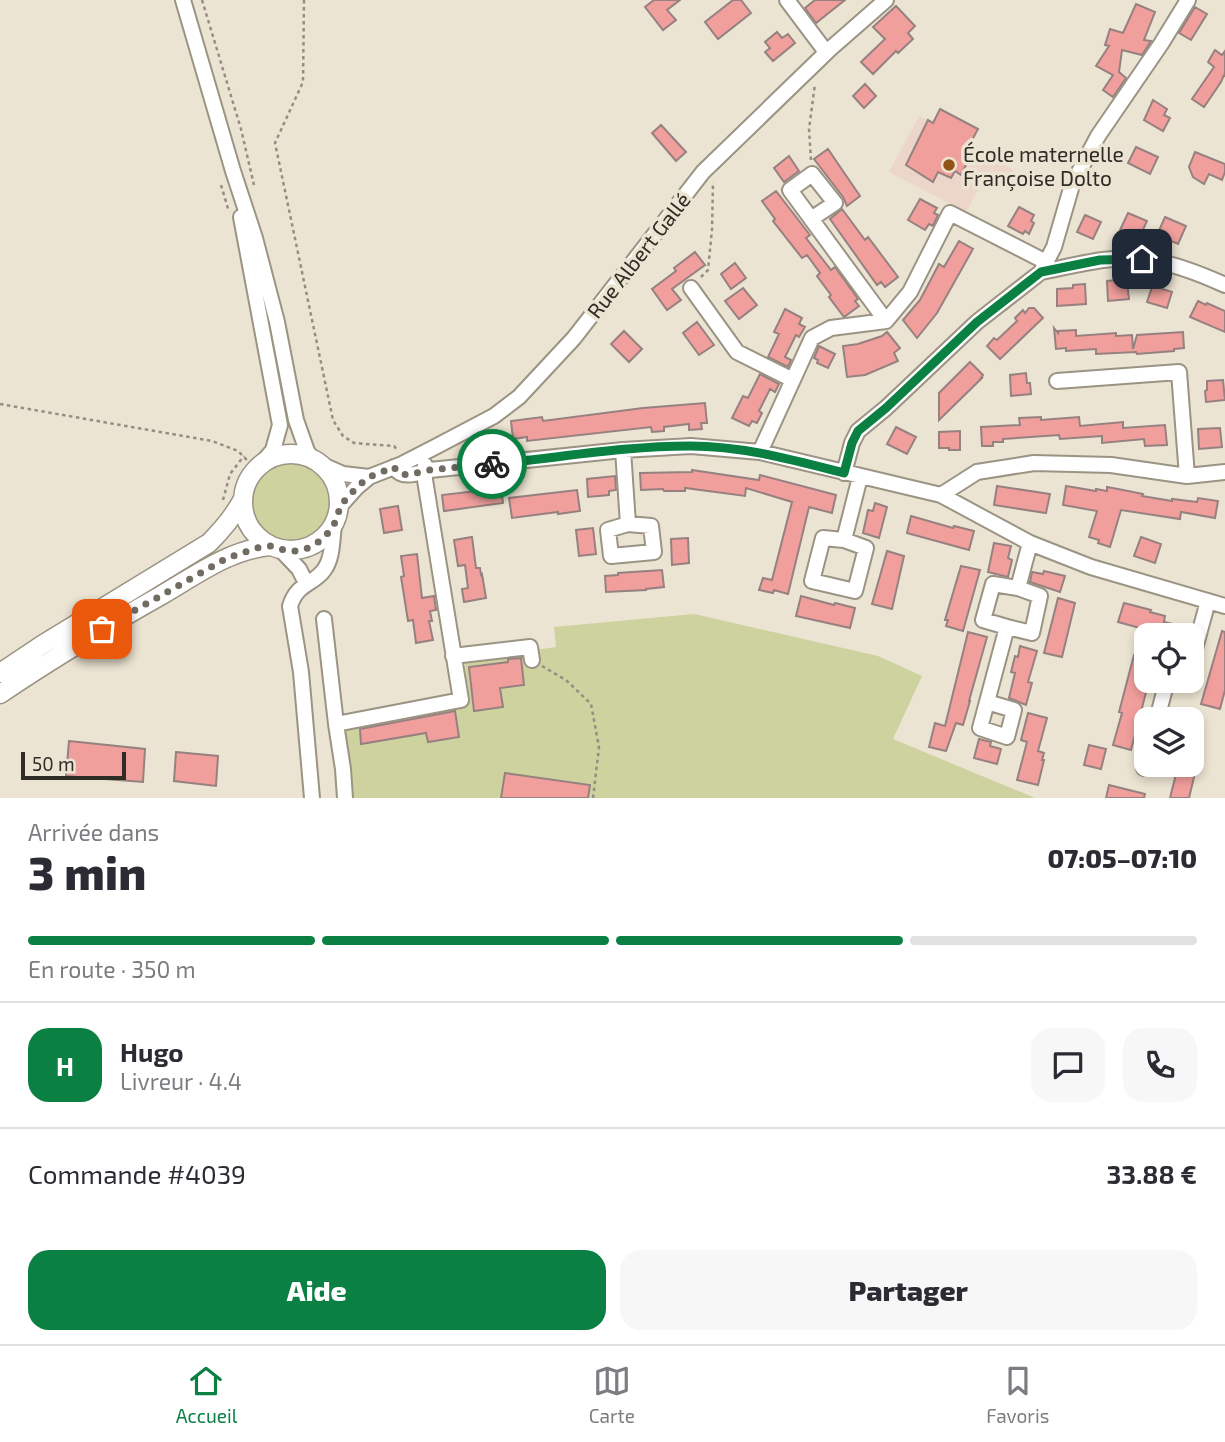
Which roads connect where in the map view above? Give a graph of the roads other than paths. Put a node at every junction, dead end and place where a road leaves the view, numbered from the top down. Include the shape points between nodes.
1 (183, 0) edge
2 (787, 0) edge
3 (886, 0) edge
4 (1188, 0) edge
5 (822, 56) junction
6 (226, 174) junction
7 (811, 219) junction
8 (1043, 267) junction
9 (1225, 285) edge
10 (691, 288) road end
11 (886, 321) junction
12 (793, 380) junction
13 (1057, 382) dead end
14 (623, 450) junction
15 (760, 452) junction
16 (316, 461) junction
17 (262, 463) junction
18 (416, 465) junction
19 (1225, 472) edge
20 (844, 473) junction
21 (1188, 476) junction
22 (369, 477) junction
23 (860, 477) junction
24 (942, 495) junction
25 (243, 499) junction
26 (340, 506) junction
27 (628, 524) dead end
28 (334, 525) junction
29 (844, 540) junction
30 (1030, 542) junction
31 (276, 548) junction
32 (310, 581) junction
33 (1018, 588) junction
34 (1208, 601) junction
35 (1225, 606) edge
36 (324, 619) dead end
37 (1202, 623) edge
38 (1007, 627) junction
39 (453, 656) junction
40 (533, 660) road end
41 (0, 673) edge
42 (0, 694) edge
43 (987, 702) dead end
44 (336, 724) junction
45 (312, 798) edge
46 (345, 798) edge

1 - 6 street
2 - 5 street
3 - 5 street, Rue Albert Gallé
4 - 8 street via 1098,136 1072,186 1054,247
5 - 18 street, Rue Albert Gallé via 703,172 574,338 519,397
6 - 16 street via 256,238 296,420 307,451
6 - 17 street via 280,425 273,450
7 - 7 street via 790,190 812,174 835,203
7 - 11 street
8 - 9 street via 1142,259 1193,271
8 - 11 street via 950,214 910,292
8 - 20 street via 858,431
10 - 12 street via 737,352
11 - 12 street via 831,328 812,338
12 - 15 street
13 - 21 street via 1179,372
14 - 15 street via 691,446
14 - 18 street
14 - 27 street
15 - 20 street
16 - 17 main road via 288,454
16 - 22 street via 343,474
16 - 26 main road via 334,479
17 - 25 main road via 246,485
18 - 22 street, Rue Albert Gallé
18 - 39 street
19 - 21 street
20 - 23 street
21 - 24 street via 1111,465 1034,463 977,472
22 - 26 street
23 - 24 street
23 - 29 street
24 - 30 street
25 - 31 main road via 250,527
25 - 41 main road via 209,543
26 - 28 main road
28 - 31 main road via 308,548
28 - 32 street via 327,565
29 - 29 street via 823,538 812,581 855,591 866,548
30 - 33 street
30 - 34 street via 1091,567
31 - 32 street
31 - 42 main road via 247,550 211,566
32 - 45 street via 290,606
33 - 38 street via 1040,596 1032,633
33 - 38 street via 992,584 983,621
34 - 35 street
34 - 37 street
36 - 44 street
38 - 43 street
39 - 40 street via 530,647
39 - 44 street via 461,700
44 - 46 street

